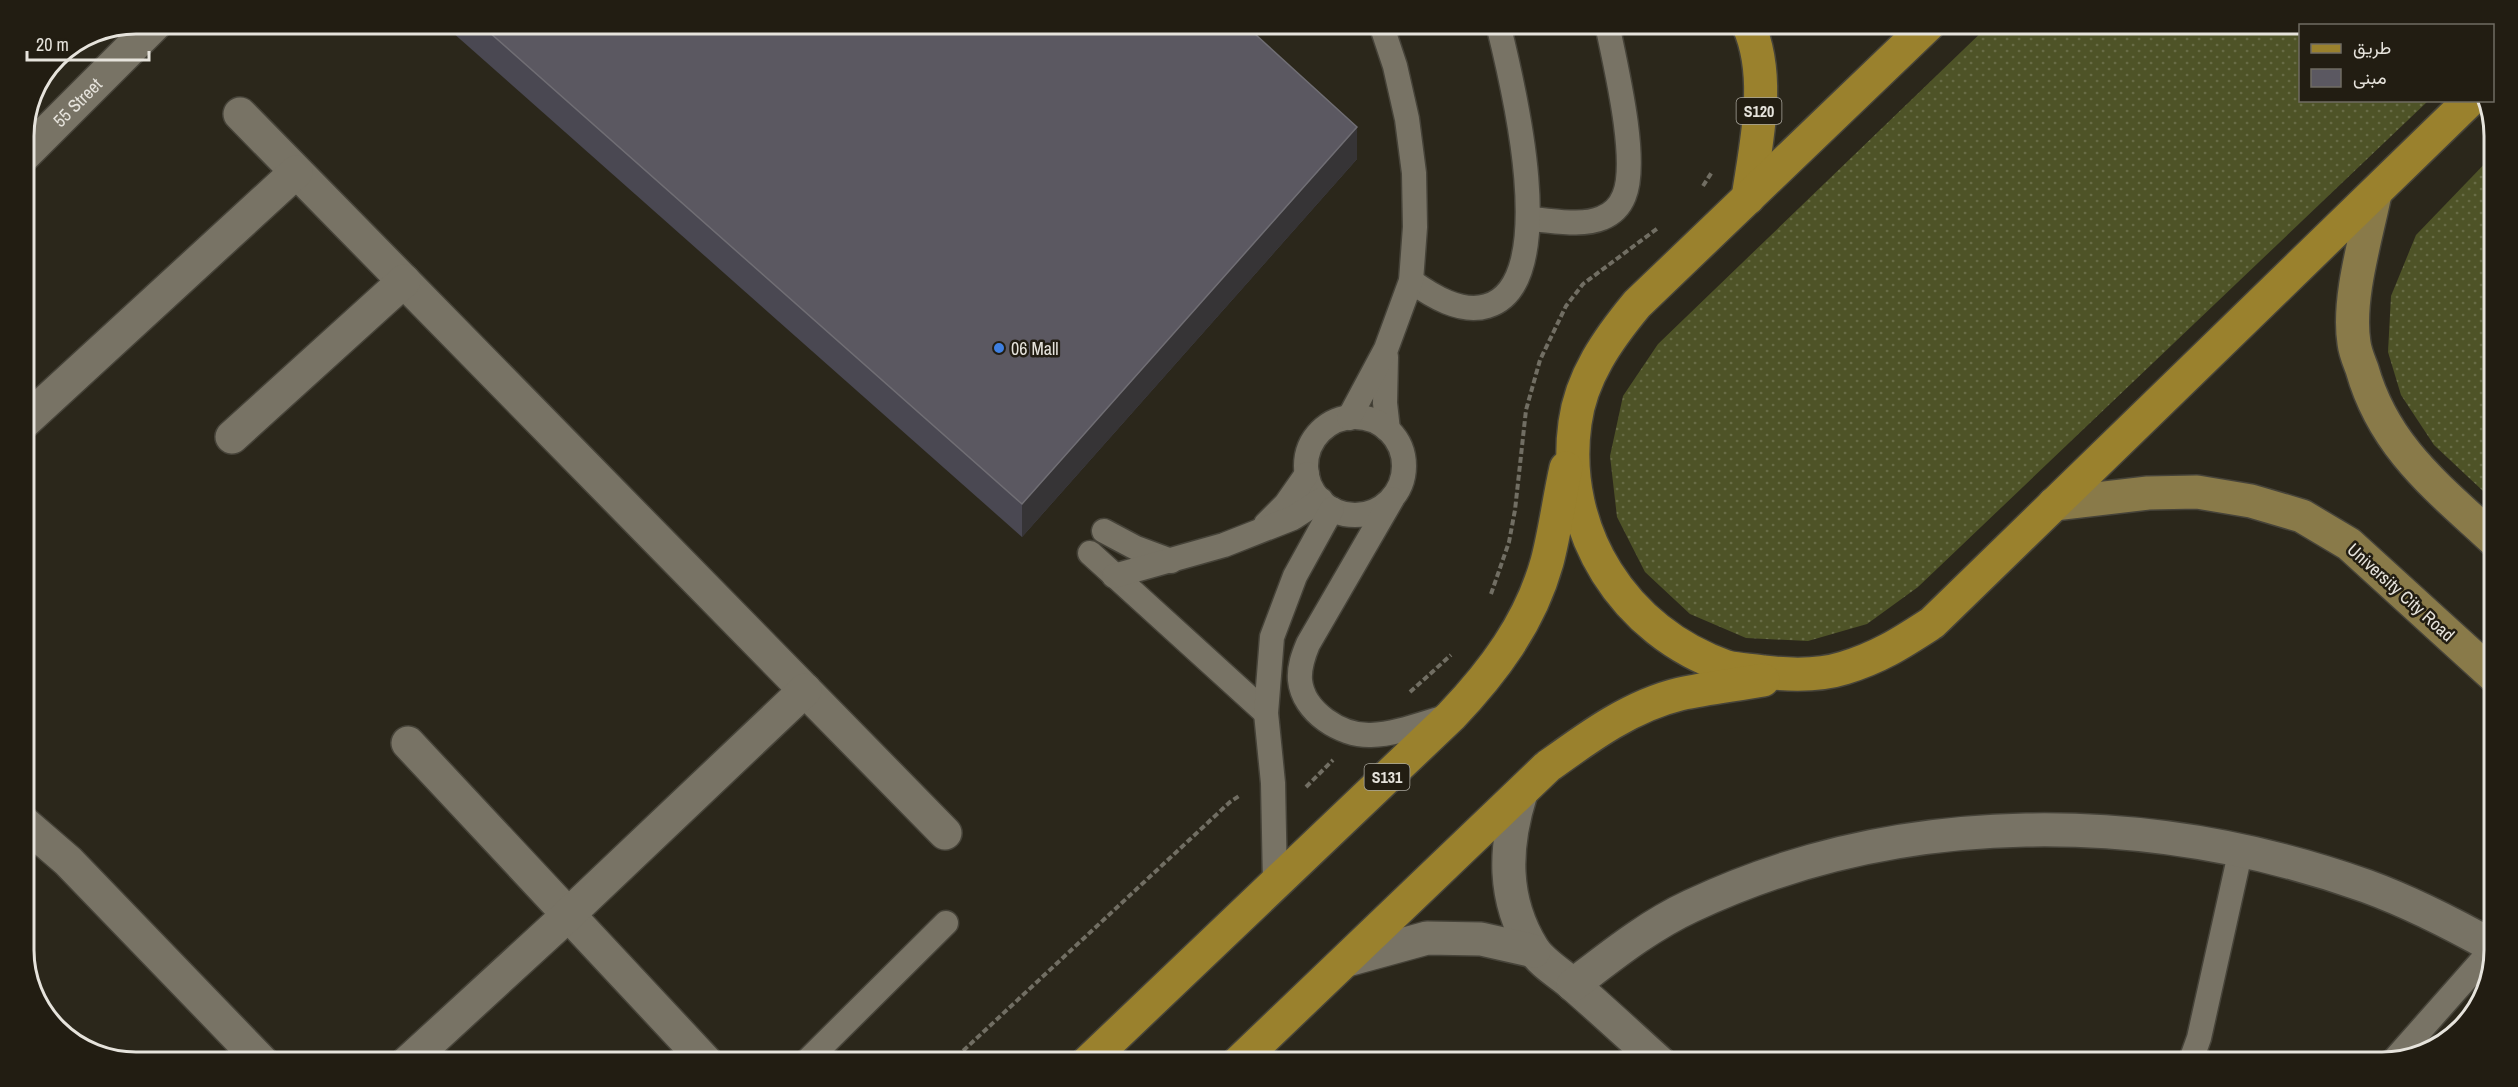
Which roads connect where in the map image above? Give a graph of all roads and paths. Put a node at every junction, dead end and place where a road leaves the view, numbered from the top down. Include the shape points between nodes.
1 (145, 34) edge
2 (1384, 34) edge
3 (1501, 34) edge
4 (1609, 34) edge
5 (1753, 34) edge
6 (1919, 34) edge
7 (2468, 102) edge
8 (240, 114) dead end
9 (35, 144) edge
10 (1716, 164) dead end
11 (296, 172) junction
12 (1701, 189) dead end
13 (2375, 194) junction
14 (1748, 198) junction
15 (1529, 219) junction
16 (1664, 224) dead end
17 (404, 281) junction
18 (1411, 282) junction
19 (1386, 349) junction
20 (35, 412) edge
21 (1349, 418) junction
22 (1575, 422) junction
23 (1388, 430) junction
24 (232, 437) dead end
25 (1307, 474) junction
26 (1392, 499) junction
27 (2054, 504) junction
28 (1326, 505) junction
29 (1260, 530) junction
30 (2483, 530) edge
31 (1104, 531) dead end
32 (1090, 553) dead end
33 (1171, 561) junction
34 (1114, 576) junction
35 (1488, 601) dead end
36 (1458, 646) dead end
37 (2484, 667) edge
38 (1791, 676) junction
39 (805, 690) junction
40 (1404, 697) dead end
41 (1266, 713) junction
42 (1451, 716) junction
43 (1358, 735) junction
44 (408, 743) dead end
45 (1273, 783) junction
46 (1521, 793) junction
47 (35, 832) edge
48 (945, 832) dead end
49 (2241, 849) junction
50 (1275, 883) junction
51 (568, 915) junction
52 (946, 923) dead end
53 (2484, 942) edge
54 (1534, 951) junction
55 (2483, 959) edge
56 (1347, 960) junction
57 (1573, 985) junction
58 (2403, 1050) edge
59 (252, 1052) edge
60 (419, 1052) edge
61 (697, 1052) edge
62 (816, 1052) edge
63 (962, 1052) edge
64 (1098, 1052) edge
65 (1250, 1052) edge
66 (1648, 1052) edge
67 (2194, 1052) edge

1 - 9 street, 55 Street
2 - 18 lane via 1407,119 1414,173
3 - 15 lane via 1515,88
4 - 15 lane via 1628,135 1624,195 1616,209 1595,220
5 - 14 main road, S120 via 1760,79 1759,125
6 - 14 main road
7 - 13 main road
8 - 11 street
10 - 12 path
11 - 17 street
11 - 20 street
13 - 27 main road
13 - 30 main road via 2355,293 2354,343 2368,390 2386,429 2417,468
14 - 22 main road via 1637,304 1608,339 1587,379
15 - 18 lane via 1520,274 1511,291 1497,303 1478,309 1458,306
16 - 35 path via 1583,284 1566,306 1548,342 1526,410 1509,542
17 - 24 street
17 - 39 street
18 - 19 lane
19 - 21 lane
19 - 23 lane
21 - 23 lane via 1376,422
21 - 25 lane via 1336,421 1316,436 1308,454
22 - 38 main road via 1574,485 1590,546 1624,599 1671,640 1728,667
22 - 42 main road, S131 via 1547,562 1535,596 1512,641 1485,680
23 - 26 lane via 1401,448 1405,471
25 - 28 lane via 1312,488
25 - 29 lane via 1286,504
26 - 28 lane via 1364,514 1347,514
26 - 43 lane via 1300,662 1300,682 1306,700 1335,726
27 - 37 main road, University City Road via 2148,493 2197,492 2251,501 2302,516 2349,544
27 - 38 main road via 1932,622 1890,651 1842,669
28 - 29 lane
28 - 41 lane via 1272,637
29 - 33 lane
31 - 33 lane
32 - 34 lane
33 - 34 lane
34 - 41 lane
36 - 40 path
38 - 46 main road via 1679,695 1635,711 1590,735 1546,767
39 - 48 street
39 - 51 street
41 - 45 lane
42 - 43 lane via 1373,735
42 - 50 main road, S131
43 - 45 path via 1292,801
44 - 51 street
45 - 50 lane
45 - 63 path via 1230,802
46 - 54 street via 1507,857 1519,921
46 - 56 main road
47 - 59 street via 68,861
49 - 53 street via 2367,886
49 - 57 street via 2151,835 2038,829 1903,841 1766,874 1689,906 1630,941
49 - 67 lane
50 - 64 main road, S131
51 - 60 street
51 - 61 street
52 - 62 lane
54 - 56 street via 1481,939 1427,938
54 - 57 street
55 - 58 lane
56 - 65 main road
57 - 66 street

